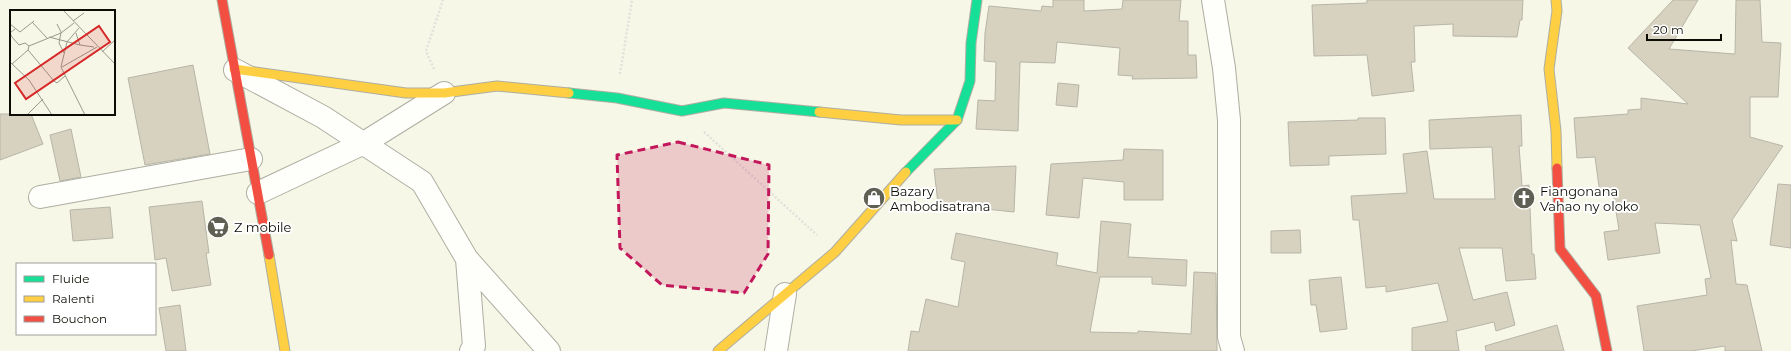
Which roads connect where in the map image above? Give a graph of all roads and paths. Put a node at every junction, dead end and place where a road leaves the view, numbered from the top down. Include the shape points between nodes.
1 (222, 0) edge
2 (443, 0) edge
3 (632, 0) edge
4 (977, 0) edge
5 (1213, 0) edge
6 (1556, 0) edge
7 (234, 69) junction
8 (444, 93) junction
9 (616, 98) junction
10 (682, 112) junction
11 (957, 120) junction
12 (364, 143) junction
13 (251, 158) junction
14 (258, 193) junction
15 (40, 197) dead end
16 (835, 252) junction
17 (467, 259) junction
18 (785, 294) junction
19 (285, 351) edge
20 (471, 351) edge
21 (549, 351) edge
22 (718, 351) edge
23 (776, 351) edge
24 (1233, 351) edge
25 (1607, 351) edge

1 - 7 street
2 - 8 path via 426,51
3 - 9 path
4 - 11 street via 971,43 970,81
5 - 24 street via 1229,120 1229,337
6 - 25 street via 1557,11 1549,69 1556,131 1560,249 1596,296
7 - 8 street via 406,94
7 - 12 street via 323,117
7 - 13 street
8 - 9 street via 497,86
8 - 12 street
9 - 10 street
10 - 11 street via 724,103 901,120
10 - 16 path
11 - 16 street via 921,155
12 - 14 street
12 - 17 street via 422,182
13 - 14 street
13 - 15 street
14 - 19 street
16 - 18 street
17 - 20 street via 474,346
17 - 21 street
18 - 22 street
18 - 23 street

